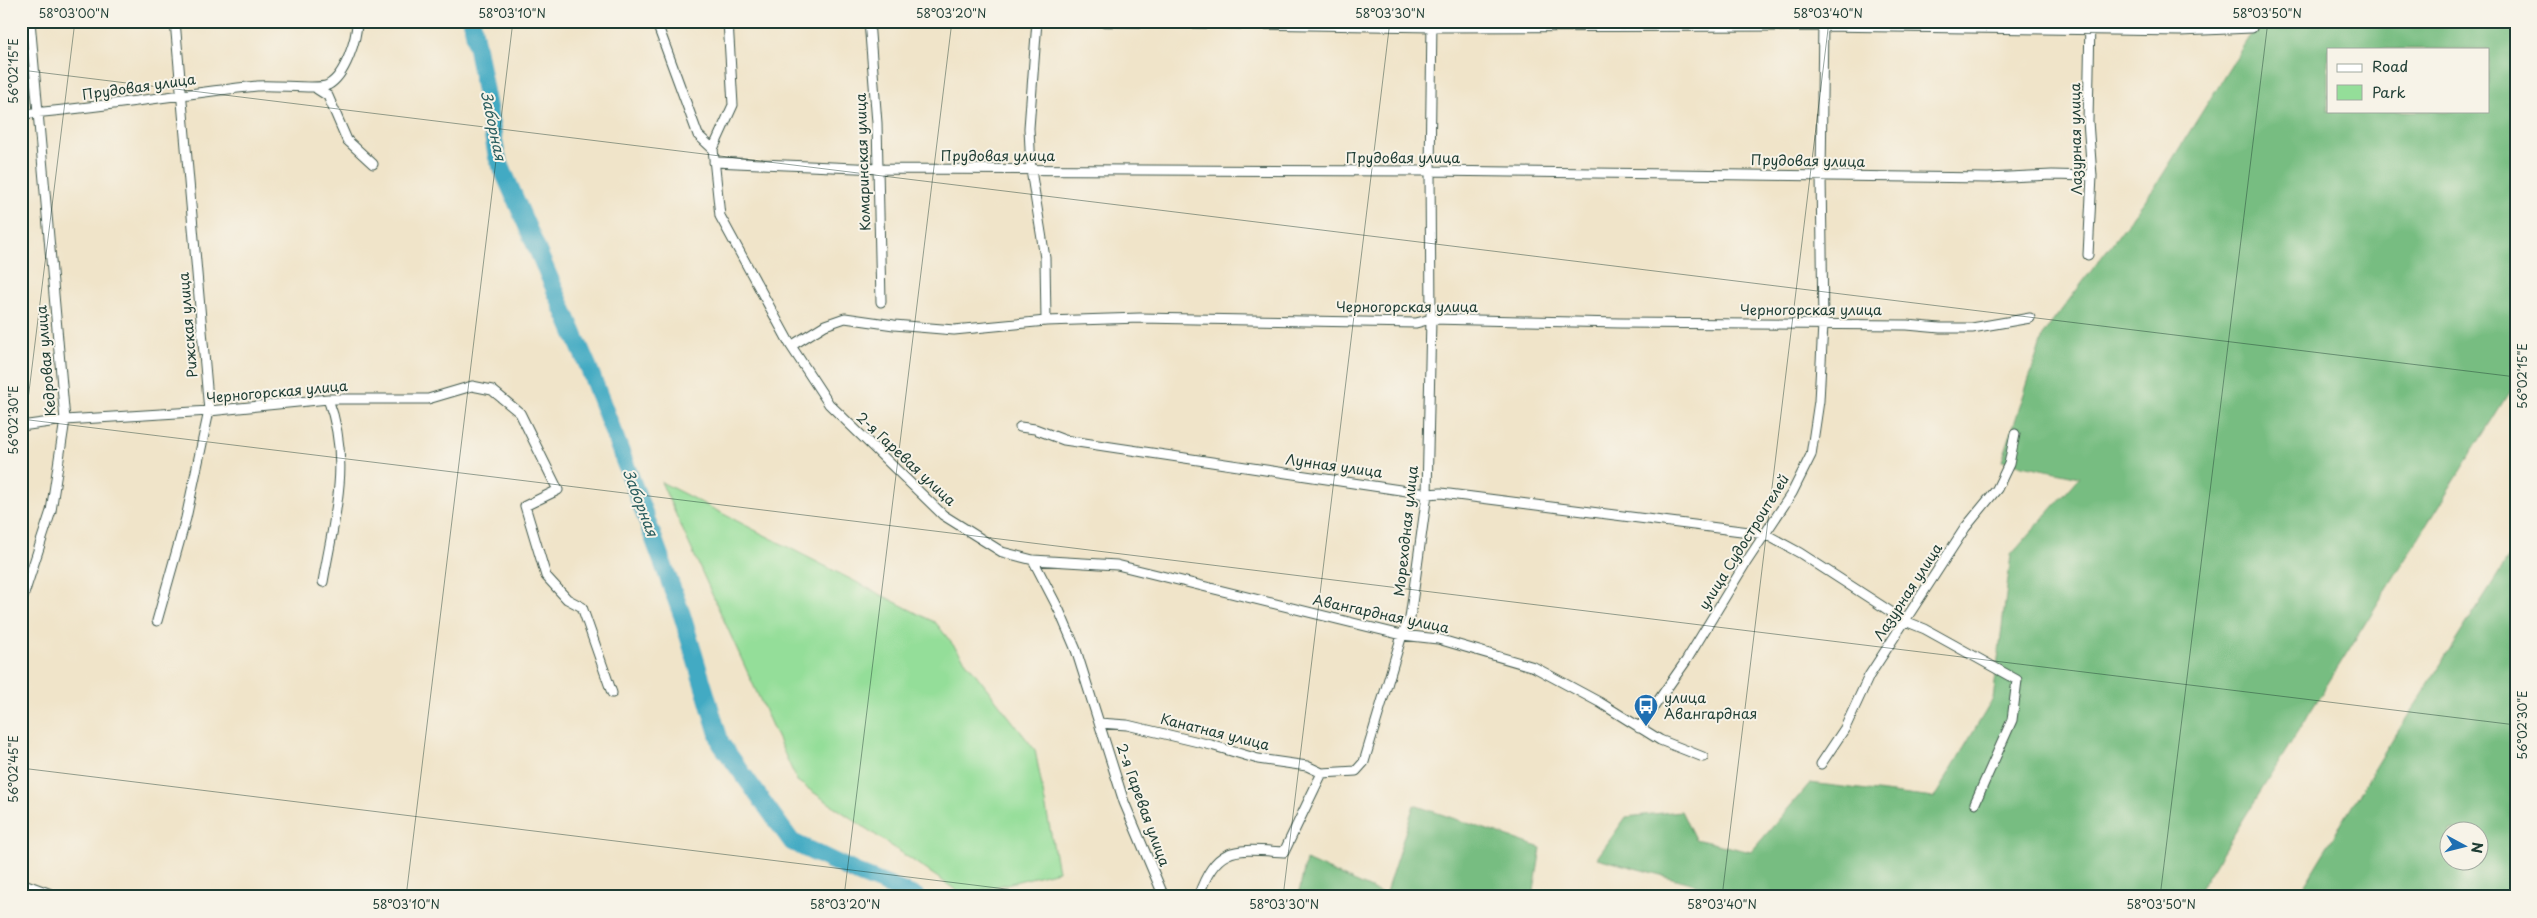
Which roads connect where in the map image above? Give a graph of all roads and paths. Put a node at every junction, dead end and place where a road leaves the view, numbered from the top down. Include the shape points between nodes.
1 (30, 21) edge
2 (175, 21) edge
3 (357, 21) edge
4 (656, 21) edge
5 (728, 21) edge
6 (868, 21) edge
7 (1038, 21) edge
8 (1067, 21) edge
9 (1432, 24) edge
10 (1822, 24) edge
11 (2090, 25) edge
12 (2252, 28) dead end
13 (317, 88) junction
14 (182, 94) junction
15 (38, 112) junction
16 (21, 114) edge
17 (713, 150) junction
18 (714, 162) junction
19 (373, 164) dead end
20 (879, 169) junction
21 (1031, 170) junction
22 (1430, 171) junction
23 (1821, 175) junction
24 (2092, 176) junction
25 (2088, 255) dead end
26 (881, 302) dead end
27 (2030, 318) dead end
28 (1431, 319) junction
29 (1046, 321) junction
30 (1823, 324) junction
31 (790, 346) junction
32 (328, 399) junction
33 (209, 411) junction
34 (65, 420) junction
35 (21, 426) edge
36 (1020, 427) dead end
37 (2015, 434) dead end
38 (1427, 494) junction
39 (1765, 534) junction
40 (1034, 560) junction
41 (323, 582) dead end
42 (21, 603) edge
43 (157, 621) dead end
44 (1905, 621) junction
45 (1402, 635) junction
46 (612, 694) dead end
47 (1099, 723) junction
48 (1639, 728) junction
49 (1703, 757) dead end
50 (1821, 764) dead end
51 (1322, 773) junction
52 (1974, 803) dead end
53 (21, 883) edge
54 (60, 897) edge
55 (1164, 897) edge
56 (1198, 897) edge

1 - 15 street, Кедровая улица
2 - 14 street, Рижская улица
3 - 13 street via 356,38 336,79
4 - 17 street via 698,134
5 - 17 street via 733,105
6 - 20 street, Комаринская улица
7 - 21 street via 1030,128
8 - 9 street
9 - 10 street
9 - 22 street, Мореходная улица
10 - 11 street
10 - 23 street, улица Судостроителей
11 - 12 street via 2180,31
11 - 24 street, Лазурная улица via 2088,121
13 - 14 street, Прудовая улица via 259,86
13 - 19 street via 328,96 346,140
14 - 15 street, Прудовая улица
14 - 33 street, Рижская улица
15 - 16 street, Прудовая улица
15 - 34 street, Кедровая улица
17 - 18 street, 2-я Гаревая улица
18 - 20 street, Прудовая улица
18 - 31 street, 2-я Гаревая улица via 720,216
20 - 21 street, Прудовая улица
20 - 26 street, Комаринская улица
21 - 22 street, Прудовая улица
21 - 29 street via 1045,258
22 - 23 street, Прудовая улица
22 - 28 street, Мореходная улица
23 - 24 street, Прудовая улица
23 - 30 street, улица Судостроителей
24 - 25 street, Лазурная улица
27 - 30 street, Черногорская улица via 1972,328
28 - 29 street, Черногорская улица via 1416,323 1140,318
28 - 30 street, Черногорская улица
28 - 38 street, Мореходная улица
29 - 31 street, Черногорская улица via 954,330 845,318 825,325
30 - 39 street, улица Судостроителей via 1819,401 1811,455 1792,493
31 - 40 street, 2-я Гаревая улица via 828,404 943,515 1002,552
32 - 33 street, Черногорская улица
32 - 41 street via 337,422 342,473
32 - 46 street, Черногорская улица via 428,399 472,386 492,390 520,413 558,490 525,506 546,576 567,598 582,607
33 - 34 street, Черногорская улица
33 - 43 street, Рижская улица via 186,518
34 - 35 street, Черногорская улица
34 - 42 street, Кедровая улица via 51,511
36 - 38 street, Лунная улица via 1064,440
37 - 44 street, Лазурная улица via 2009,464 1997,489 1965,528
38 - 39 street, Лунная улица via 1441,493
38 - 45 street, Мореходная улица via 1410,618
39 - 44 street
39 - 48 street, улица Судостроителей via 1686,662
40 - 45 street, Авангардная улица via 1118,564
40 - 47 street, 2-я Гаревая улица via 1076,650
44 - 50 street, Лазурная улица via 1869,676 1845,728
44 - 52 street via 2017,680 2012,720
45 - 48 street, Авангардная улица via 1438,639 1534,667
45 - 51 street, Мореходная улица via 1364,762 1356,771
47 - 51 street, Канатная улица via 1127,725 1211,744 1258,759 1307,766
47 - 55 street, 2-я Гаревая улица via 1124,802
48 - 49 street, Авангардная улица
51 - 56 street via 1284,852 1238,849 1219,859 1203,882
53 - 54 street

